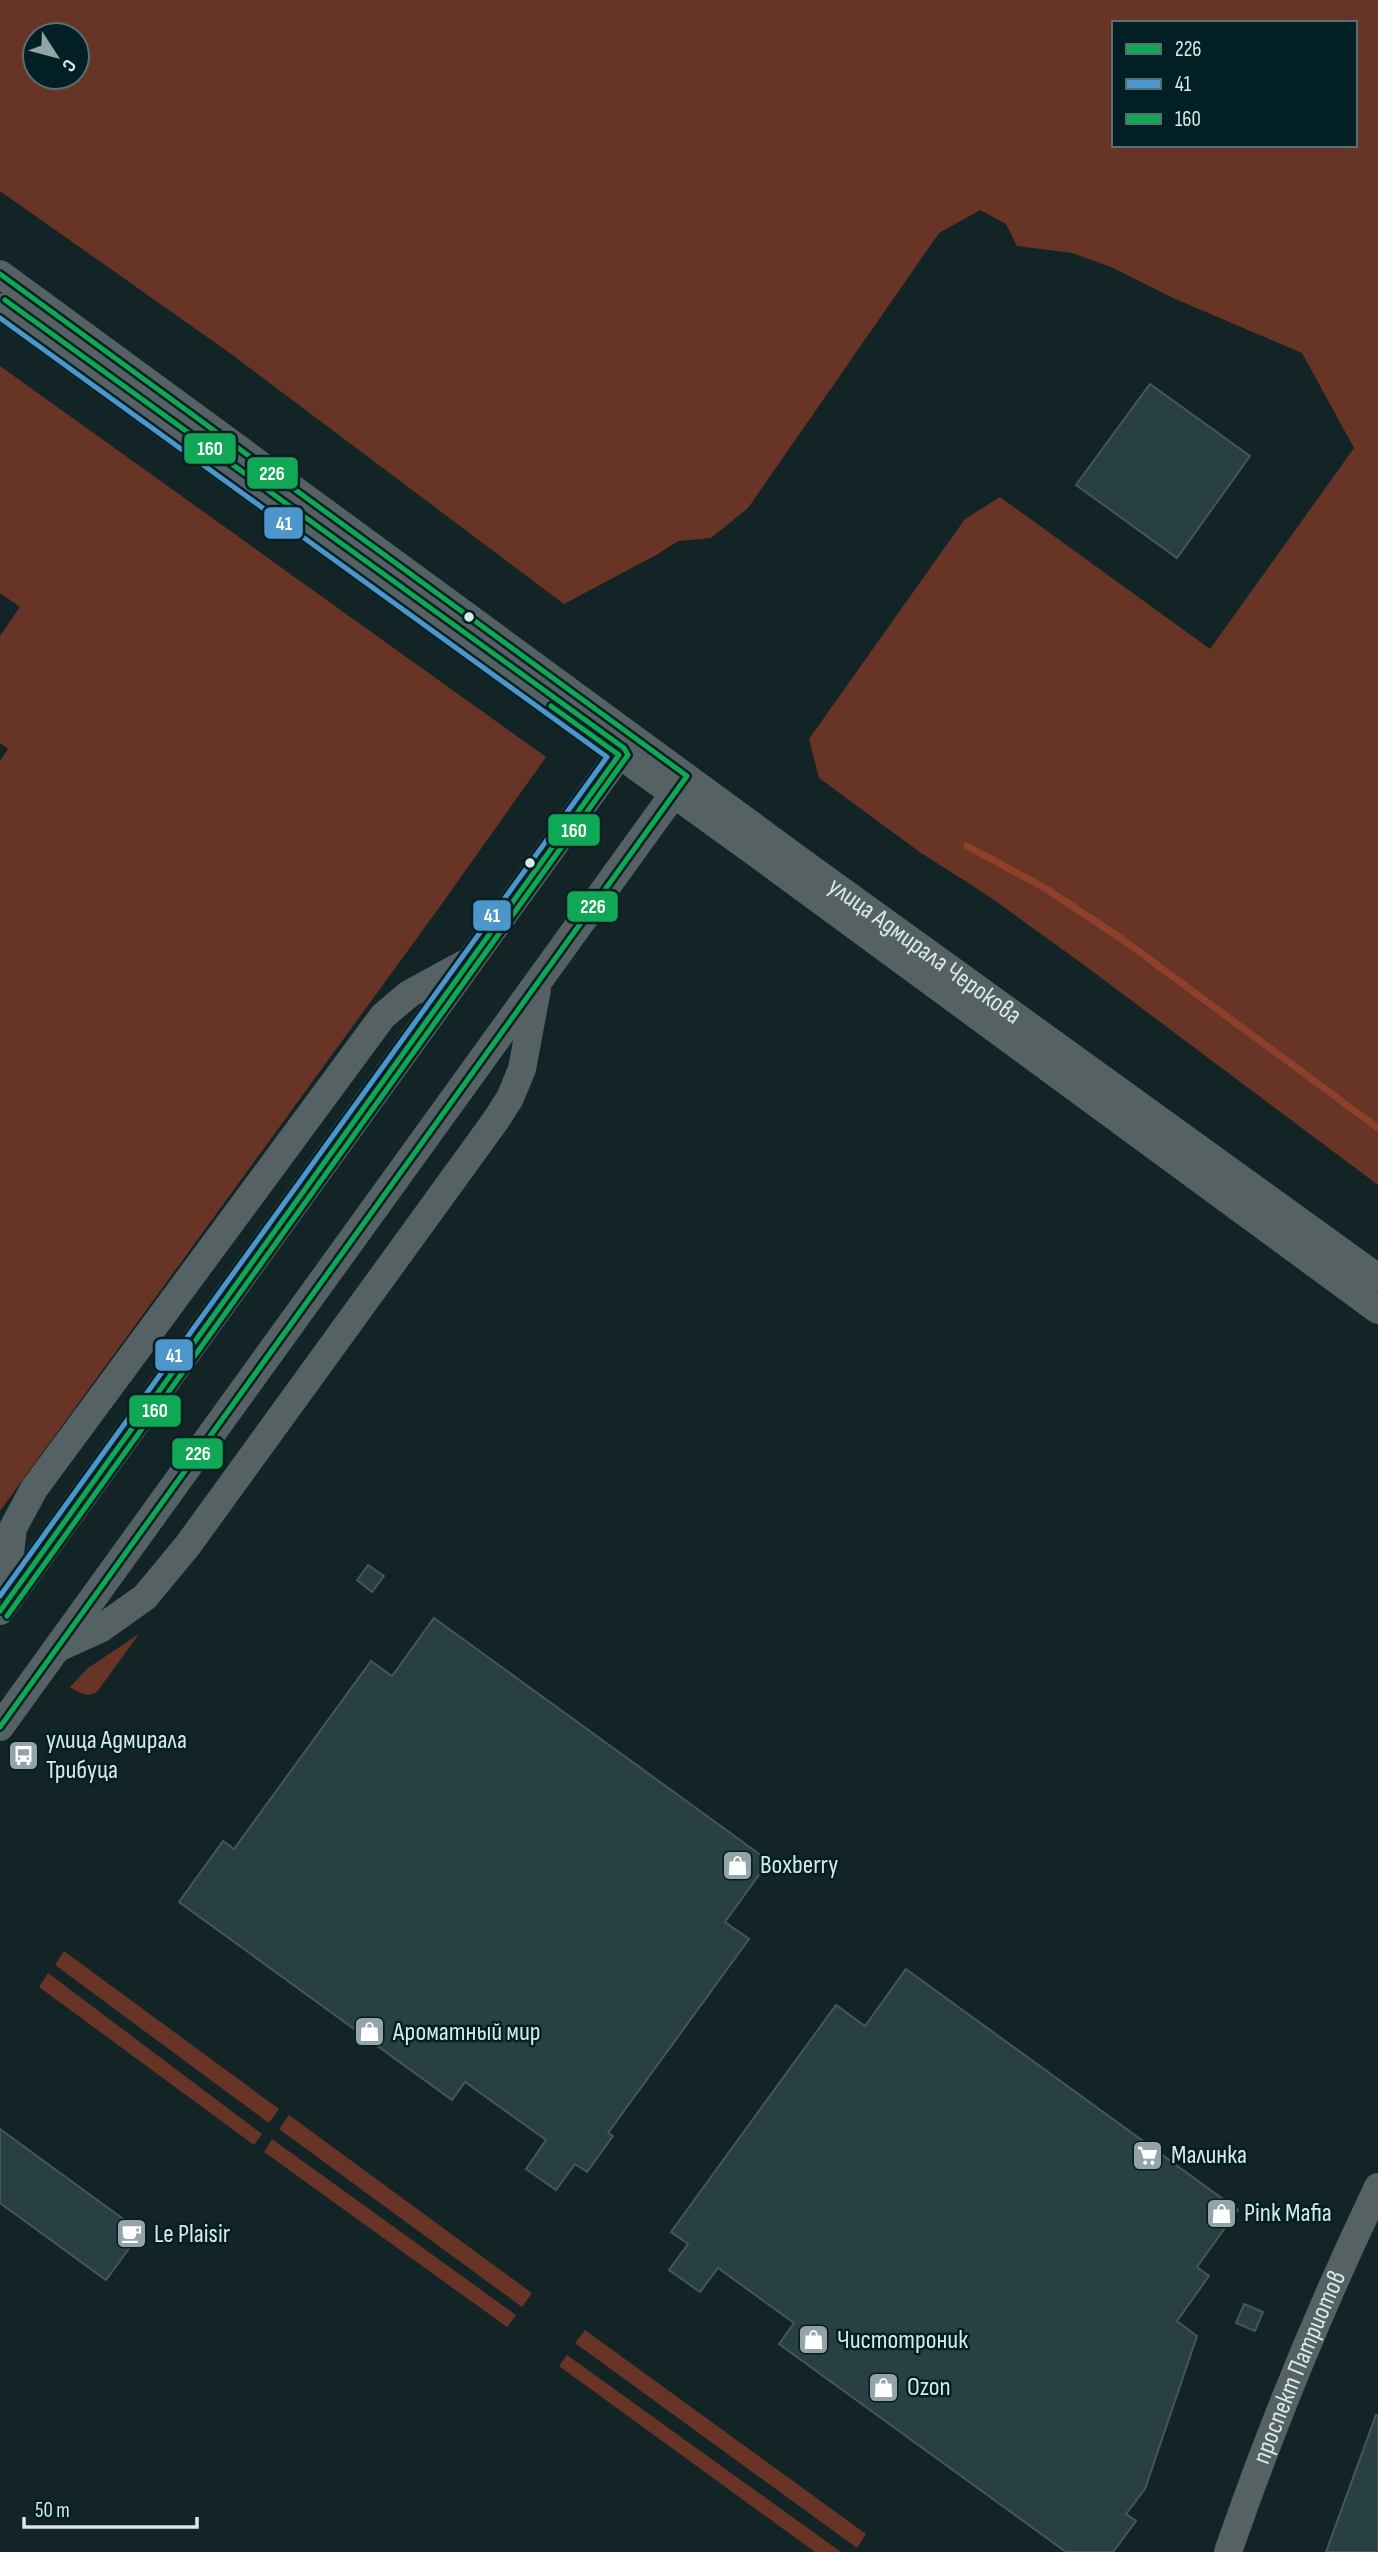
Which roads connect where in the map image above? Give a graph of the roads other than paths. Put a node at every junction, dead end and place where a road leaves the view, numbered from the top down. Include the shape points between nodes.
1 (0, 274) edge
2 (0, 307) edge
3 (626, 746) junction
4 (680, 785) junction
5 (470, 961) junction
6 (539, 981) junction
7 (1378, 1278) edge
8 (1378, 1310) edge
9 (2, 1609) edge
10 (57, 1648) junction
11 (0, 1727) edge
12 (1378, 2187) edge
13 (1228, 2552) edge

1 - 3 street, улица Адмирала Черокова
2 - 3 street, улица Адмирала Черокова
3 - 4 street, улица Адмирала Черокова
3 - 5 street
4 - 6 street
4 - 7 street, улица Адмирала Черокова
4 - 8 street, улица Адмирала Черокова
5 - 9 street
5 - 9 street via 409,994 383,1016 34,1489 13,1528
6 - 10 street
6 - 10 street via 522,1069 496,1120 145,1597 100,1629
10 - 11 street
12 - 13 street, проспект Патриотов via 1287,2391

